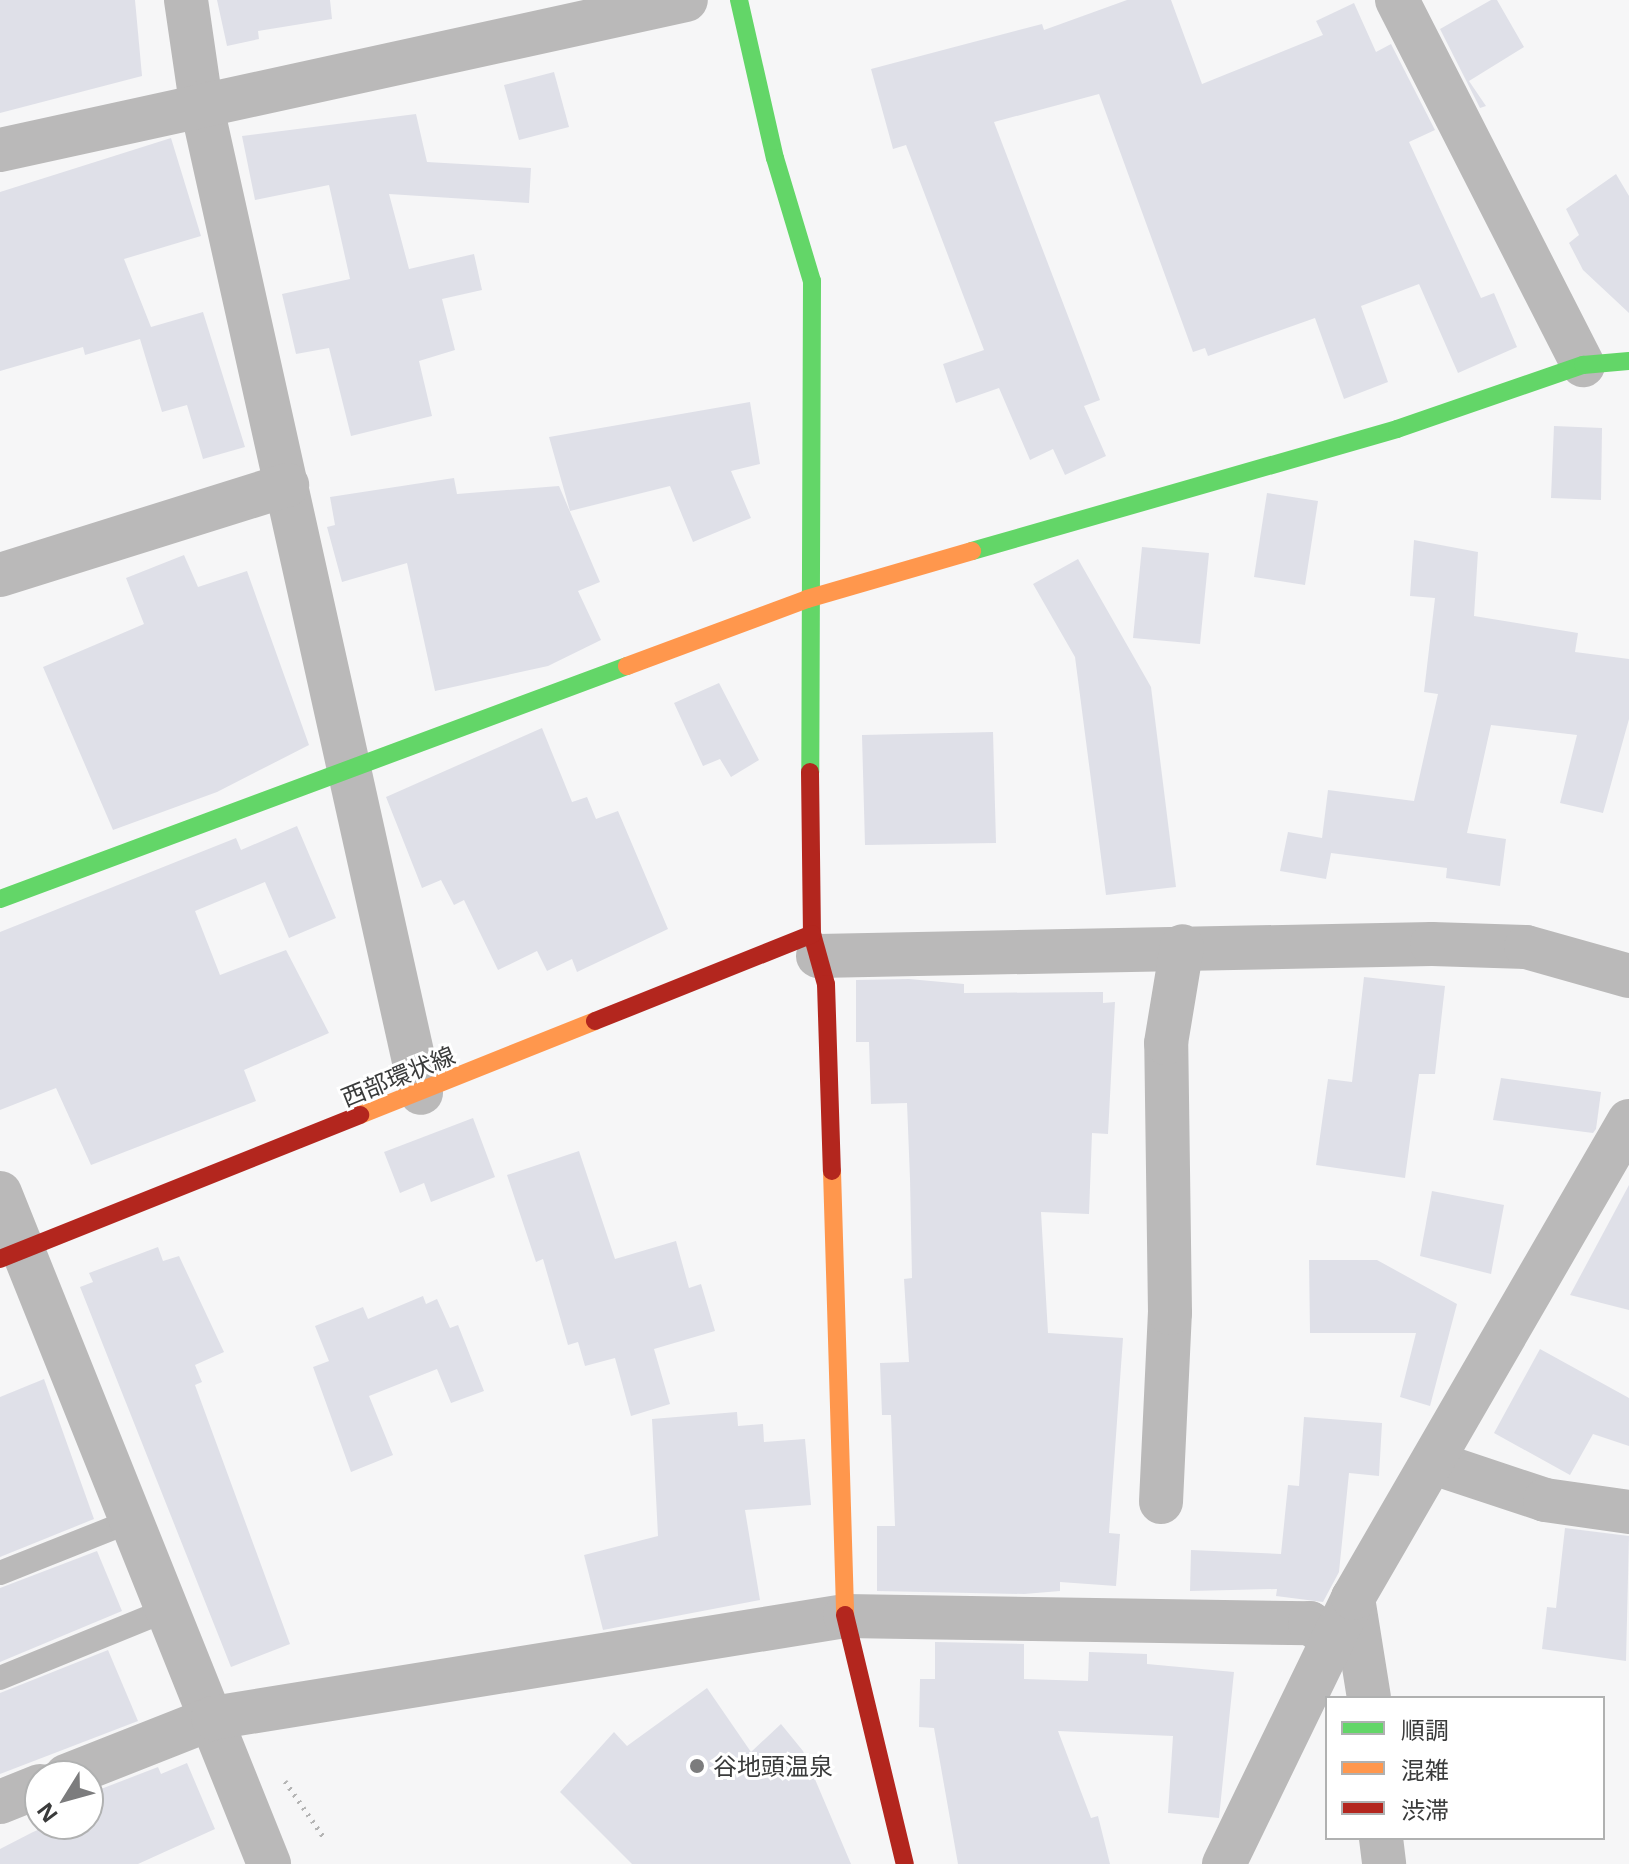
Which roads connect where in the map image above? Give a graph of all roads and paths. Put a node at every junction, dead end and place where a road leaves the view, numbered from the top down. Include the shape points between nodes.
1 (186, 0) edge
2 (686, 0) edge
3 (739, 0) edge
4 (1397, 0) edge
5 (201, 103) junction
6 (0, 150) edge
7 (1629, 361) edge
8 (1583, 365) junction
9 (287, 485) junction
10 (0, 575) edge
11 (807, 599) junction
12 (352, 768) junction
13 (0, 899) edge
14 (815, 945) junction
15 (1182, 946) junction
16 (1629, 976) edge
17 (421, 1093) junction
18 (1629, 1121) edge
19 (0, 1193) edge
20 (12, 1255) edge
21 (1434, 1463) junction
22 (1161, 1502) dead end
23 (1629, 1512) edge
24 (133, 1520) junction
25 (0, 1573) edge
26 (1353, 1598) junction
27 (169, 1609) junction
28 (845, 1616) junction
29 (1331, 1638) junction
30 (0, 1678) edge
31 (1369, 1696) edge
32 (213, 1718) junction
33 (104, 1761) edge
34 (279, 1771) dead end
35 (24, 1792) edge
36 (0, 1802) edge
37 (323, 1836) dead end
38 (1381, 1840) edge
39 (269, 1864) edge
40 (905, 1864) edge
41 (1224, 1864) edge
42 (1384, 1864) edge

1 - 5 street
2 - 5 street
3 - 11 street via 775,158 812,281
4 - 8 street
5 - 6 street
5 - 9 street
7 - 8 street
8 - 11 street via 1397,429
9 - 10 street
9 - 12 street
11 - 12 street
11 - 14 street
12 - 13 street
12 - 17 street
14 - 15 street
14 - 17 street, 西部環状線
14 - 28 street via 826,984
15 - 16 street via 1526,947
15 - 22 street via 1166,1043 1170,1313
17 - 20 street, 西部環状線
18 - 21 street
19 - 20 street
20 - 24 street
21 - 23 street via 1545,1500
21 - 26 street
24 - 25 lane
24 - 27 street
26 - 29 street
26 - 31 street
27 - 30 lane
27 - 32 street
28 - 29 street via 1310,1623
28 - 32 street
28 - 40 street
29 - 41 street
32 - 33 street
32 - 39 street
34 - 37 path
35 - 36 street
38 - 42 street

